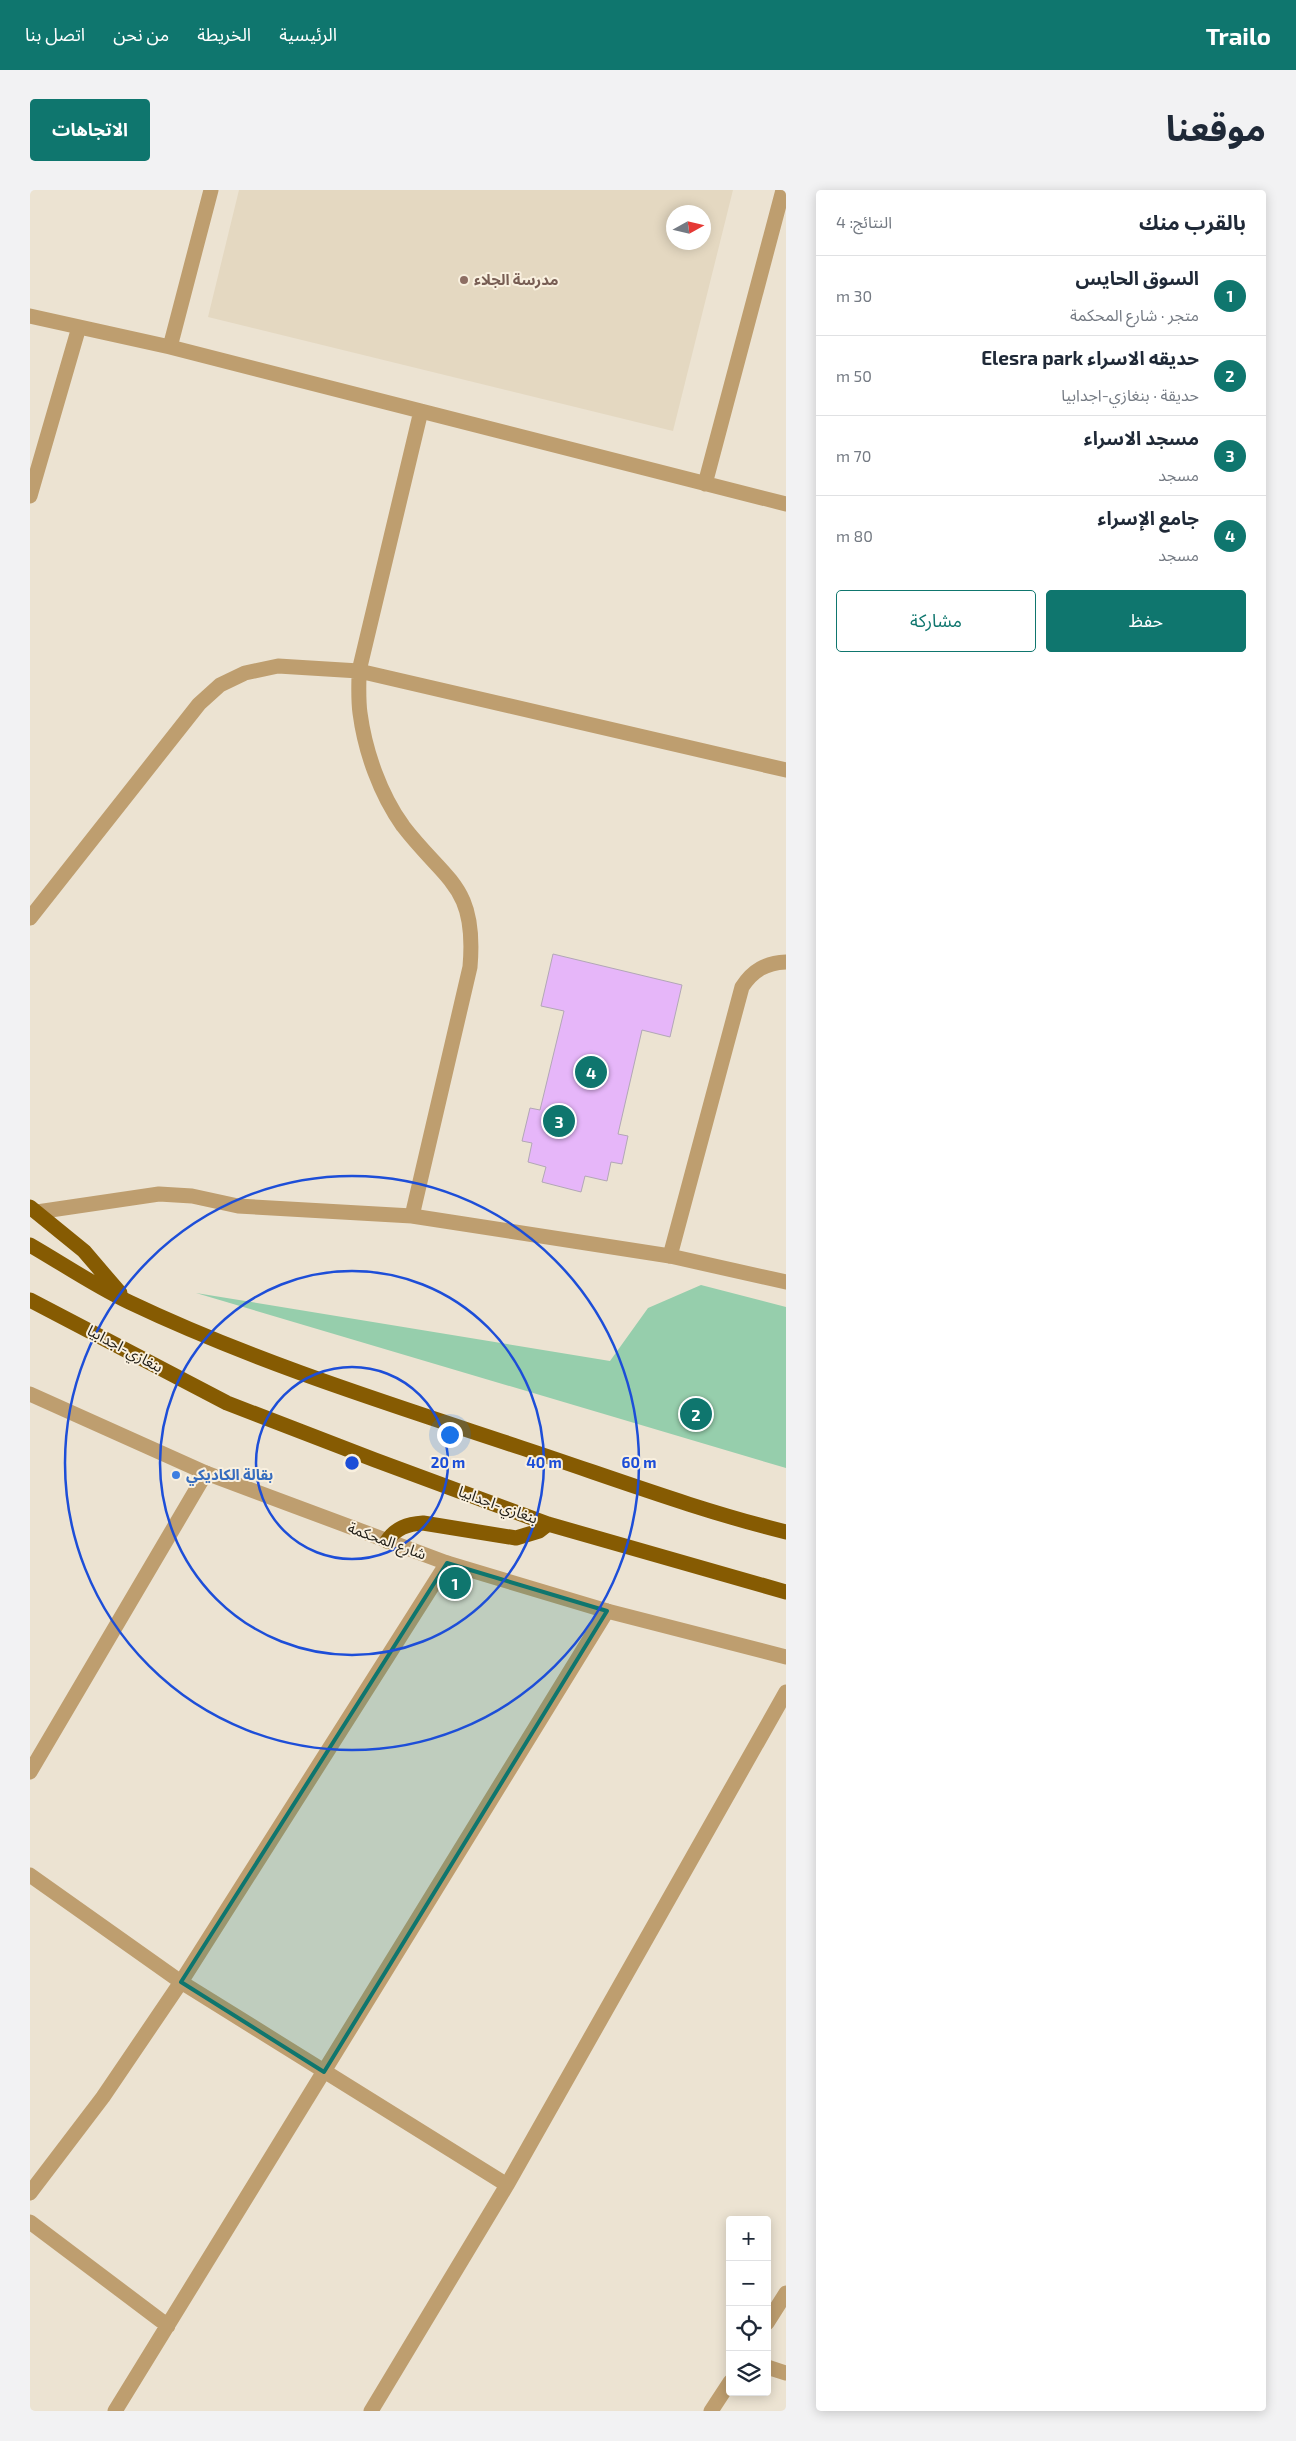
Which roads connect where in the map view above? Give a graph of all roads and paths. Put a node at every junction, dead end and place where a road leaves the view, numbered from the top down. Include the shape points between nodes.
1 (211, 190) edge
2 (783, 190) edge
3 (780, 221) edge
4 (30, 316) edge
5 (79, 327) junction
6 (170, 347) junction
7 (421, 411) junction
8 (705, 484) junction
9 (30, 496) edge
10 (786, 504) edge
11 (359, 671) junction
12 (786, 770) edge
13 (30, 918) edge
14 (786, 962) edge
15 (34, 1210) edge
16 (412, 1216) junction
17 (30, 1245) edge
18 (670, 1256) junction
19 (786, 1282) edge
20 (30, 1300) edge
21 (128, 1301) junction
22 (30, 1394) edge
23 (206, 1473) junction
24 (548, 1524) junction
25 (786, 1532) edge
26 (387, 1541) junction
27 (446, 1563) junction
28 (786, 1592) edge
29 (607, 1611) junction
30 (786, 1658) edge
31 (786, 1692) edge
32 (30, 1772) edge
33 (30, 1875) edge
34 (181, 1982) junction
35 (324, 2072) junction
36 (507, 2185) junction
37 (30, 2193) edge
38 (30, 2222) edge
39 (786, 2293) edge
40 (771, 2317) edge
41 (168, 2326) junction
42 (771, 2368) edge
43 (786, 2373) edge
44 (726, 2388) edge
45 (115, 2411) edge
46 (371, 2411) edge
47 (711, 2411) edge

1 - 6 street
2 - 3 street
3 - 8 street
4 - 5 street
5 - 6 street
5 - 9 street
6 - 7 street
7 - 8 street
7 - 11 street
8 - 10 street
11 - 12 street
11 - 13 street via 278,666 245,673 220,685 199,704
11 - 16 street via 360,712 367,750 382,788 403,825 454,883 468,909 473,938 470,966
14 - 18 street via 763,966 742,987
15 - 16 street via 159,1194 192,1196 238,1206
15 - 21 highway via 84,1251
16 - 18 street
17 - 21 highway
18 - 19 street
20 - 24 highway, بنغازي-اجدابيا via 227,1402
21 - 25 highway via 240,1350 363,1395 733,1518
22 - 23 street, شارع المحكمة
23 - 26 street, شارع المحكمة
23 - 32 street
24 - 26 highway via 539,1531 516,1538 412,1523 401,1527
24 - 28 highway, بنغازي-اجدابيا
26 - 27 street, شارع المحكمة
27 - 29 street, شارع المحكمة
27 - 34 street
29 - 30 street, شارع المحكمة
29 - 35 street
31 - 36 street
33 - 34 street
34 - 35 street
34 - 37 street via 104,2097
35 - 36 street
35 - 41 street
36 - 46 street
38 - 41 street
39 - 40 street
41 - 45 street
42 - 43 street
44 - 47 street

